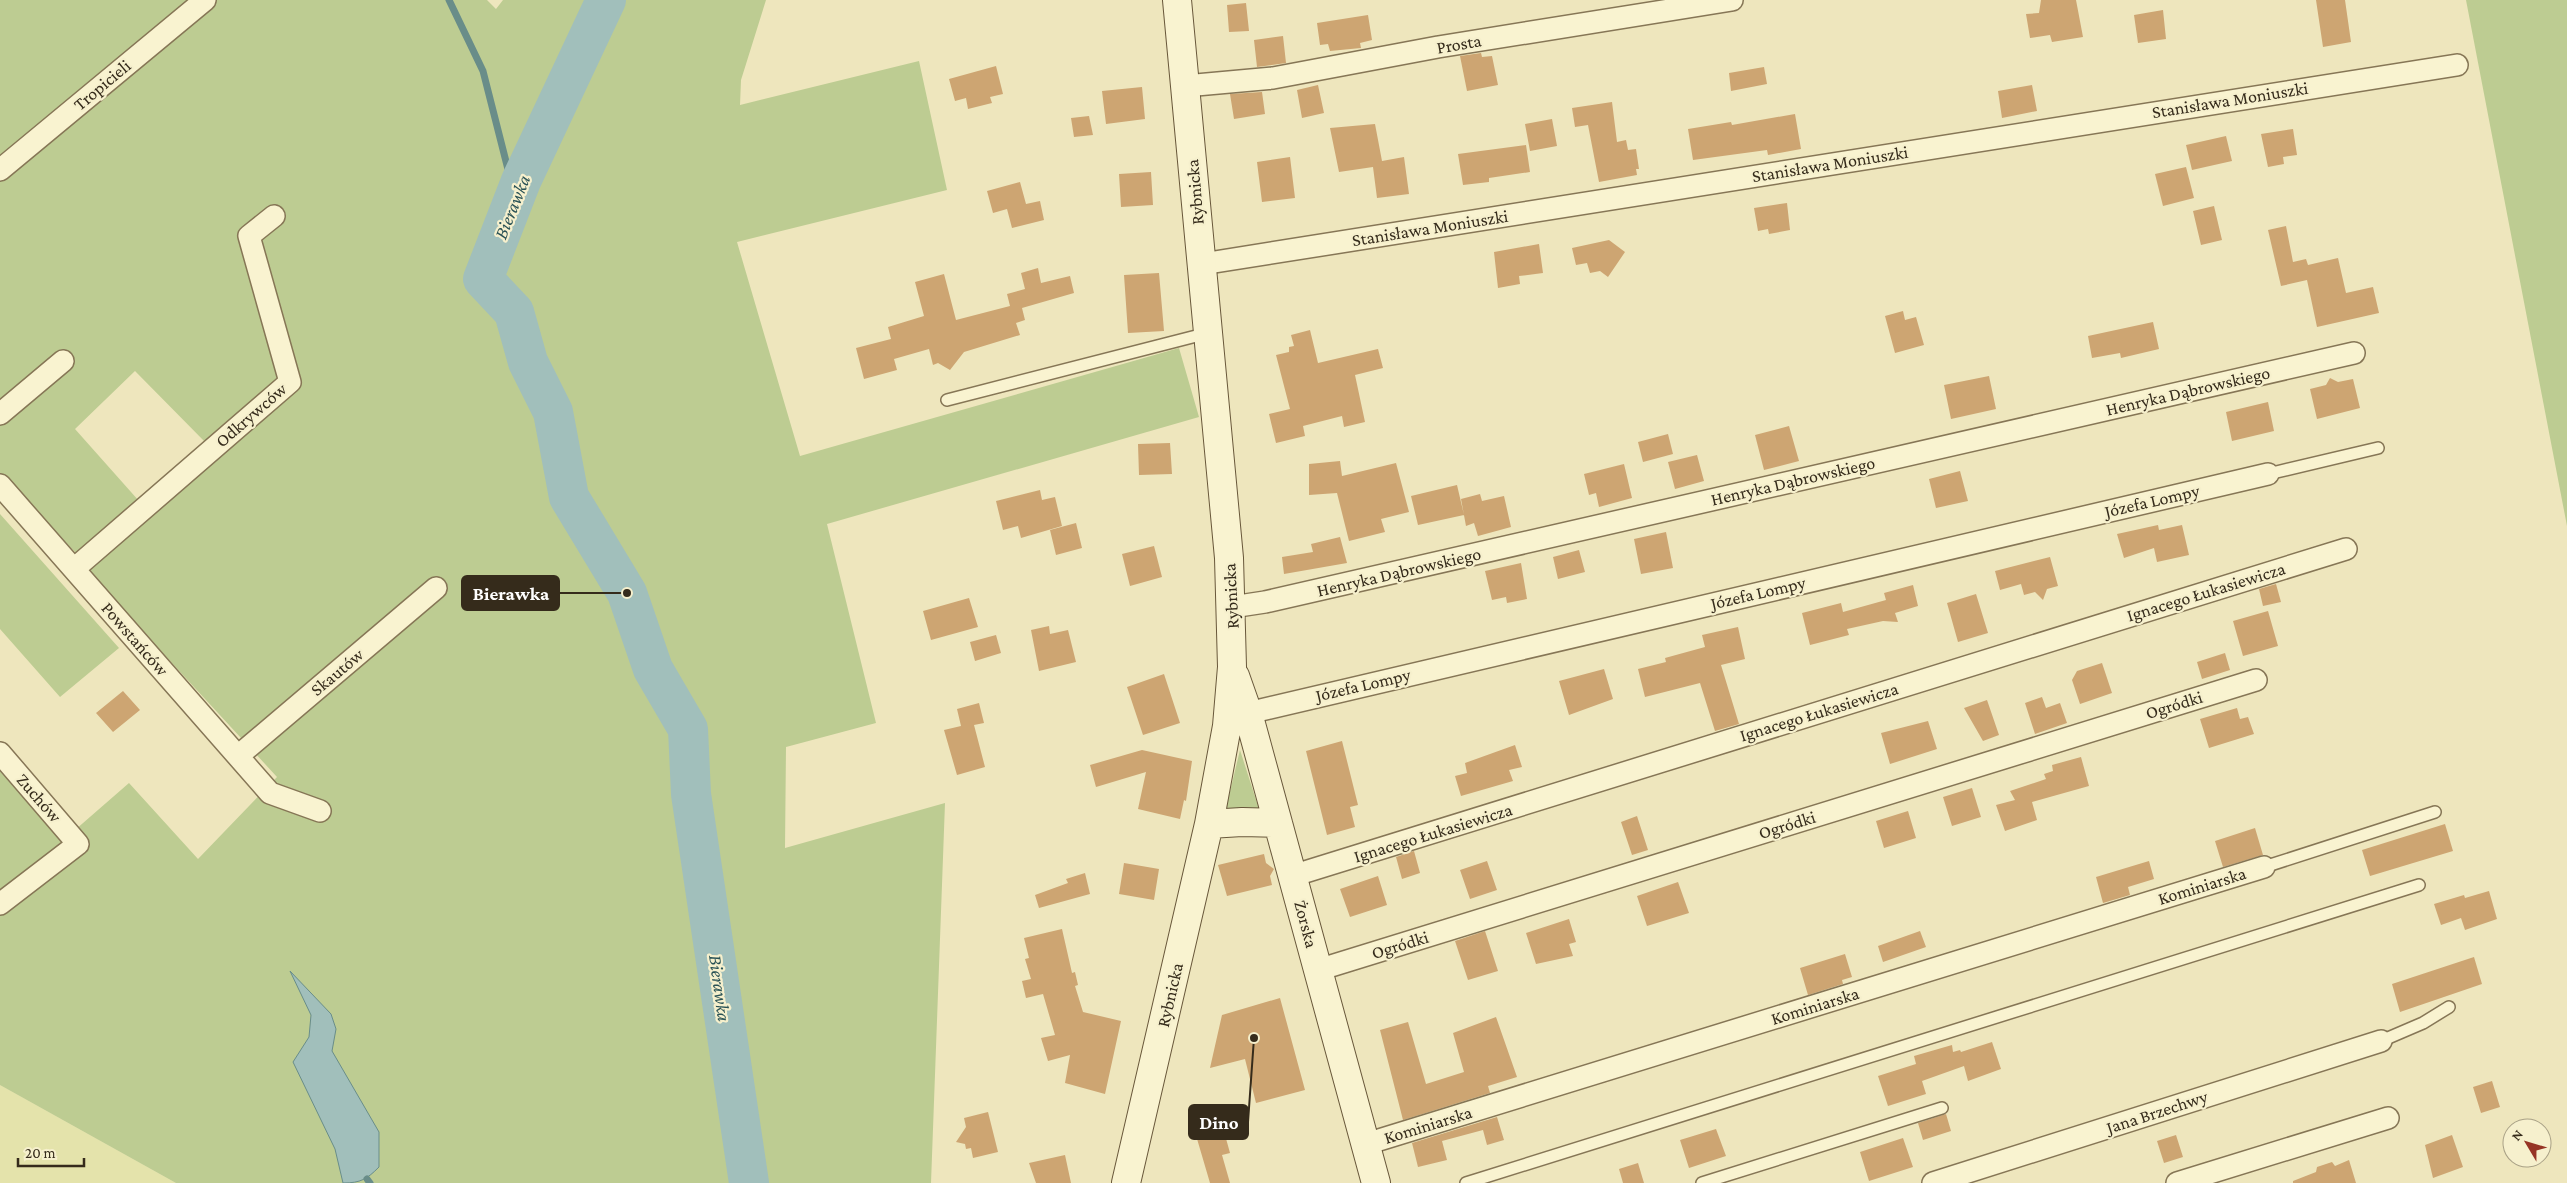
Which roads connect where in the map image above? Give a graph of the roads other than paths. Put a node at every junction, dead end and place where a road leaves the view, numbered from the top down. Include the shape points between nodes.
1 (205, 0) edge
2 (1176, 0) edge
3 (1732, 0) edge
4 (2457, 64) dead end
5 (1185, 86) junction
6 (0, 170) edge
7 (274, 216) dead end
8 (1202, 264) junction
9 (1208, 333) junction
10 (2354, 353) dead end
11 (62, 360) dead end
12 (947, 400) dead end
13 (0, 414) edge
14 (2378, 448) dead end
15 (2268, 474) joint
16 (0, 485) edge
17 (2346, 549) dead end
18 (74, 569) junction
19 (436, 588) dead end
20 (1232, 607) junction
21 (1232, 667) junction
22 (2256, 680) dead end
23 (1248, 713) junction
24 (0, 753) edge
25 (238, 756) junction
26 (320, 811) dead end
27 (2435, 812) dead end
28 (1278, 823) junction
29 (1209, 824) junction
30 (2264, 867) joint
31 (1292, 876) junction
32 (2419, 885) dead end
33 (0, 904) edge
34 (1318, 970) junction
35 (2449, 1007) dead end
36 (2381, 1041) joint
37 (1942, 1108) dead end
38 (2388, 1118) dead end
39 (1366, 1144) junction
40 (1126, 1183) edge
41 (1376, 1183) edge
42 (1466, 1183) edge
43 (1702, 1183) edge
44 (1933, 1183) edge
45 (2177, 1183) edge

1 - 6 street, Tropicieli
2 - 5 main road, Rybnicka
3 - 5 street, Prosta via 1438,47 1273,78
4 - 8 street, Stanisława Moniuszki
5 - 8 main road, Rybnicka
7 - 18 street, Odkrywców via 249,236 290,382
8 - 9 main road, Rybnicka
9 - 12 lane
9 - 20 main road, Rybnicka
10 - 20 street, Henryka Dąbrowskiego via 1284,598
11 - 13 street
14 - 15 lane
15 - 23 street, Józefa Lompy
16 - 18 street, Powstańców
17 - 31 street, Ignacego Łukasiewicza
18 - 25 street, Powstańców
19 - 25 street, Skautów
20 - 21 main road, Rybnicka
21 - 23 main road, Żorska
21 - 29 main road, Rybnicka via 1227,726
22 - 34 street, Ogródki
23 - 28 main road, Żorska
24 - 33 street, Zuchów via 78,844
25 - 26 street, Powstańców via 270,793
27 - 30 lane
28 - 29 main road
28 - 31 main road, Żorska
29 - 40 main road, Rybnicka
30 - 39 street, Kominiarska
31 - 34 main road, Żorska
32 - 42 lane
34 - 39 main road, Żorska
35 - 36 lane
36 - 44 street, Jana Brzechwy
37 - 43 lane
38 - 45 street
39 - 41 main road, Żorska

